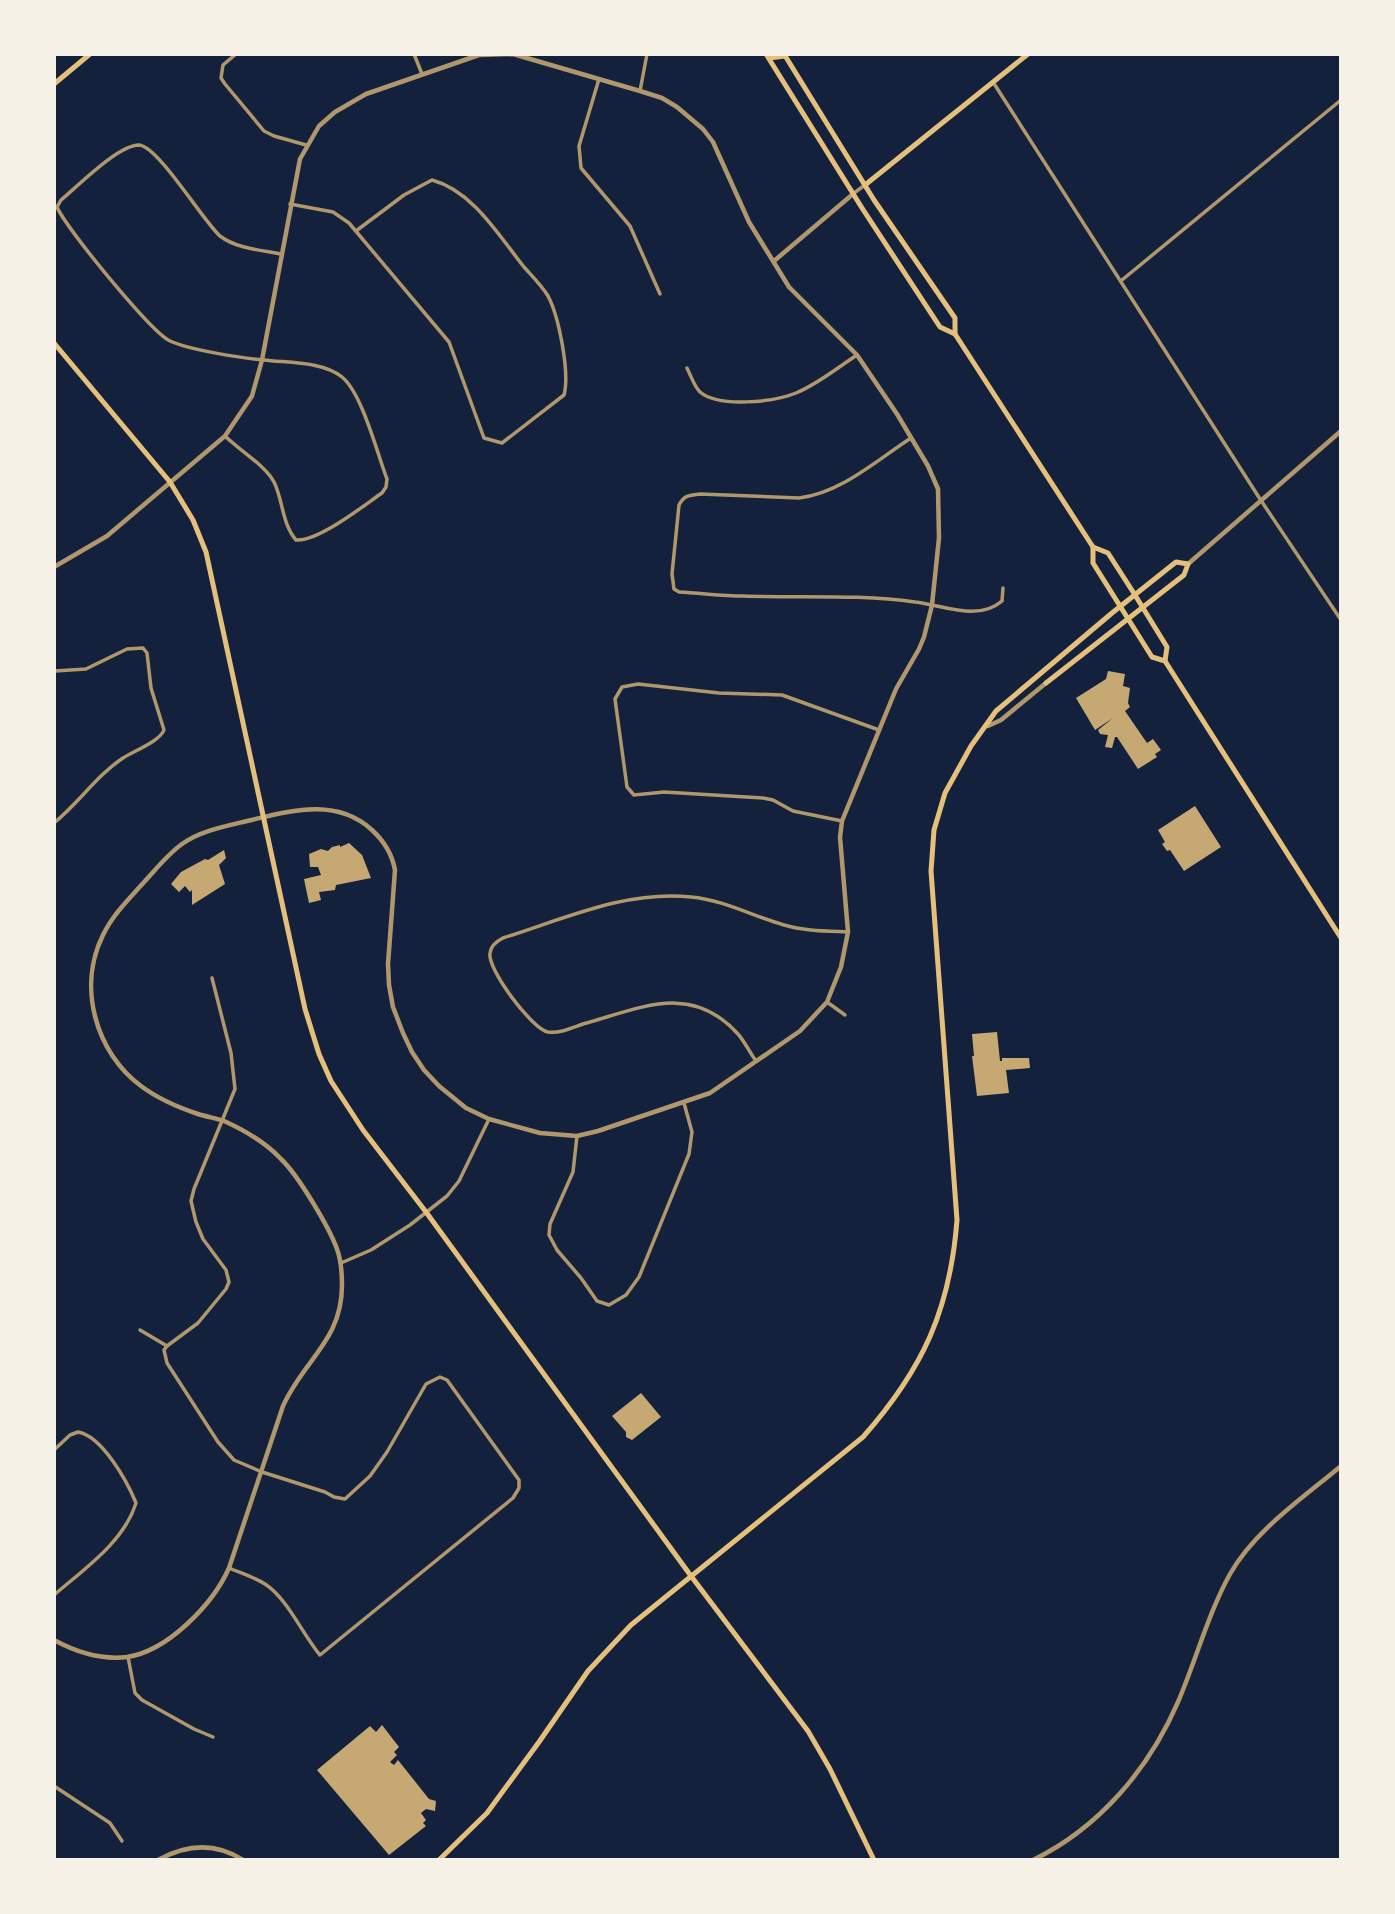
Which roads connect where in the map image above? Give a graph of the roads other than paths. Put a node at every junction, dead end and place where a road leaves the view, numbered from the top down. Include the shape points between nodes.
1 (90, 54) edge
2 (236, 54) edge
3 (414, 54) edge
4 (513, 54) edge
5 (647, 54) edge
6 (1027, 54) edge
7 (785, 55) edge
8 (767, 56) edge
9 (422, 74) junction
10 (599, 79) junction
11 (993, 82) junction
12 (54, 84) edge
13 (640, 90) junction
14 (1341, 100) edge
15 (306, 145) junction
16 (866, 185) junction
17 (854, 193) junction
18 (290, 204) junction
19 (356, 231) junction
20 (281, 254) junction
21 (774, 261) junction
22 (1122, 280) junction
23 (660, 294) dead end
24 (955, 334) junction
25 (54, 343) edge
26 (857, 355) junction
27 (262, 360) junction
28 (687, 368) dead end
29 (1341, 431) edge
30 (225, 436) junction
31 (912, 438) junction
32 (170, 482) junction
33 (1260, 499) junction
34 (1093, 547) junction
35 (1188, 564) junction
36 (54, 567) edge
37 (1003, 589) dead end
38 (1135, 595) junction
39 (932, 605) junction
40 (1120, 606) junction
41 (1142, 608) junction
42 (1128, 618) junction
43 (1341, 620) edge
44 (1165, 661) junction
45 (54, 671) edge
46 (1046, 682) joint
47 (988, 726) junction
48 (878, 730) junction
49 (263, 817) junction
50 (842, 821) junction
51 (54, 823) edge
52 (848, 932) junction
53 (1341, 938) edge
54 (212, 978) dead end
55 (827, 1002) junction
56 (845, 1015) dead end
57 (756, 1061) junction
58 (684, 1103) junction
59 (489, 1119) junction
60 (222, 1120) junction
61 (578, 1136) junction
62 (426, 1212) junction
63 (341, 1263) junction
64 (140, 1330) dead end
65 (167, 1346) junction
66 (54, 1450) edge
67 (1341, 1466) edge
68 (262, 1472) junction
69 (229, 1568) junction
70 (691, 1576) junction
71 (54, 1595) edge
72 (54, 1640) edge
73 (128, 1657) junction
74 (213, 1737) dead end
75 (54, 1786) edge
76 (122, 1842) dead end
77 (158, 1860) edge
78 (243, 1860) edge
79 (439, 1860) edge
80 (874, 1860) edge
81 (1032, 1860) edge

1 - 12 main road
2 - 15 street via 223,65 225,85 264,131
3 - 9 street
4 - 9 street via 479,55
4 - 10 street
5 - 13 street
6 - 11 main road
7 - 8 main road
7 - 16 main road
8 - 17 main road
9 - 15 street via 349,102 319,126
10 - 13 street
10 - 23 street via 579,146 581,167 630,226
11 - 16 main road
11 - 22 street
13 - 21 street via 677,107 708,136 749,222
14 - 22 street
15 - 18 street
16 - 17 street
16 - 24 main road via 955,318
17 - 21 street
17 - 24 main road via 940,327
18 - 19 street via 333,212
18 - 20 street
19 - 19 street via 449,342 484,438 502,443 564,395 567,374 547,294 475,206 432,180
20 - 27 street
20 - 27 street via 244,247 218,234 145,147 118,153 57,207 162,336 181,345
21 - 26 street via 797,296
22 - 33 street
24 - 34 main road
25 - 32 main road
26 - 28 street via 794,394 756,400 708,397 697,389
26 - 31 street
27 - 30 street via 252,396
27 - 30 street via 315,367 341,377 365,417 386,487 333,525 308,539 296,540 269,474
29 - 33 street
30 - 32 street
31 - 39 street via 938,489 939,538
31 - 39 street via 815,496 687,495 679,505 672,581 679,592 742,597 835,595
32 - 36 street via 107,536
32 - 49 main road via 194,520 208,557
33 - 35 street
33 - 43 street
34 - 38 main road via 1108,553
34 - 40 main road via 1093,563
35 - 38 main road via 1176,562
35 - 41 main road via 1184,575
37 - 39 street via 1002,601 984,611
38 - 40 main road
38 - 41 main road
39 - 48 street via 919,649
40 - 42 main road
40 - 47 main road via 996,711
41 - 42 main road
41 - 44 main road via 1167,647
42 - 44 main road via 1152,657
42 - 46 main road
44 - 53 main road
45 - 51 street via 86,669 127,649 143,648 164,730 158,739 96,780
46 - 47 street
47 - 70 main road via 971,746 945,793 931,851 957,1205 955,1252 939,1318 914,1369 863,1437
48 - 50 street
48 - 50 street via 782,695 638,684 622,687 615,699 627,787 634,795 664,792 763,798 793,811
49 - 59 street via 318,808 334,810 350,814 378,835 393,856 396,870 388,964 393,1007 403,1033 439,1086
49 - 60 street via 200,834 171,852 111,920 92,968 97,1026 122,1069 159,1097
49 - 62 main road via 318,1054 363,1130
50 - 52 street
52 - 55 street via 841,968
52 - 57 street via 785,926 731,905 669,896 608,904 503,938 491,949 489,956 497,974 531,1022 546,1031 568,1030 644,1007 690,1003 725,1021
54 - 60 street via 235,1089
55 - 56 street
55 - 57 street via 800,1031
57 - 58 street via 710,1093
58 - 61 street
58 - 61 street via 692,1132 689,1154 639,1277 626,1295 609,1305 597,1301 549,1236 573,1172
59 - 61 street via 540,1133
59 - 62 street via 459,1181
60 - 63 street via 283,1160 336,1246
60 - 65 street via 191,1201 199,1230 229,1282 198,1323
62 - 63 street via 371,1250
62 - 70 main road
63 - 68 street via 339,1317 292,1385
64 - 65 street
65 - 68 street via 167,1363 218,1442 234,1460
66 - 71 street via 78,1432 96,1440 135,1503 110,1546
67 - 81 street via 1259,1536 1231,1572 1162,1736 1139,1771 1090,1821
68 - 69 street
68 - 69 street via 345,1499 387,1452 426,1384 440,1377 447,1380 509,1464 519,1488 513,1498 320,1656 268,1585
69 - 73 street via 215,1594 186,1623 153,1647
70 - 79 main road via 631,1625 588,1671 487,1813
70 - 80 main road via 808,1731
72 - 73 street via 93,1655
73 - 74 street via 135,1693 142,1700
75 - 76 street via 110,1823
77 - 78 street via 196,1846 229,1851

